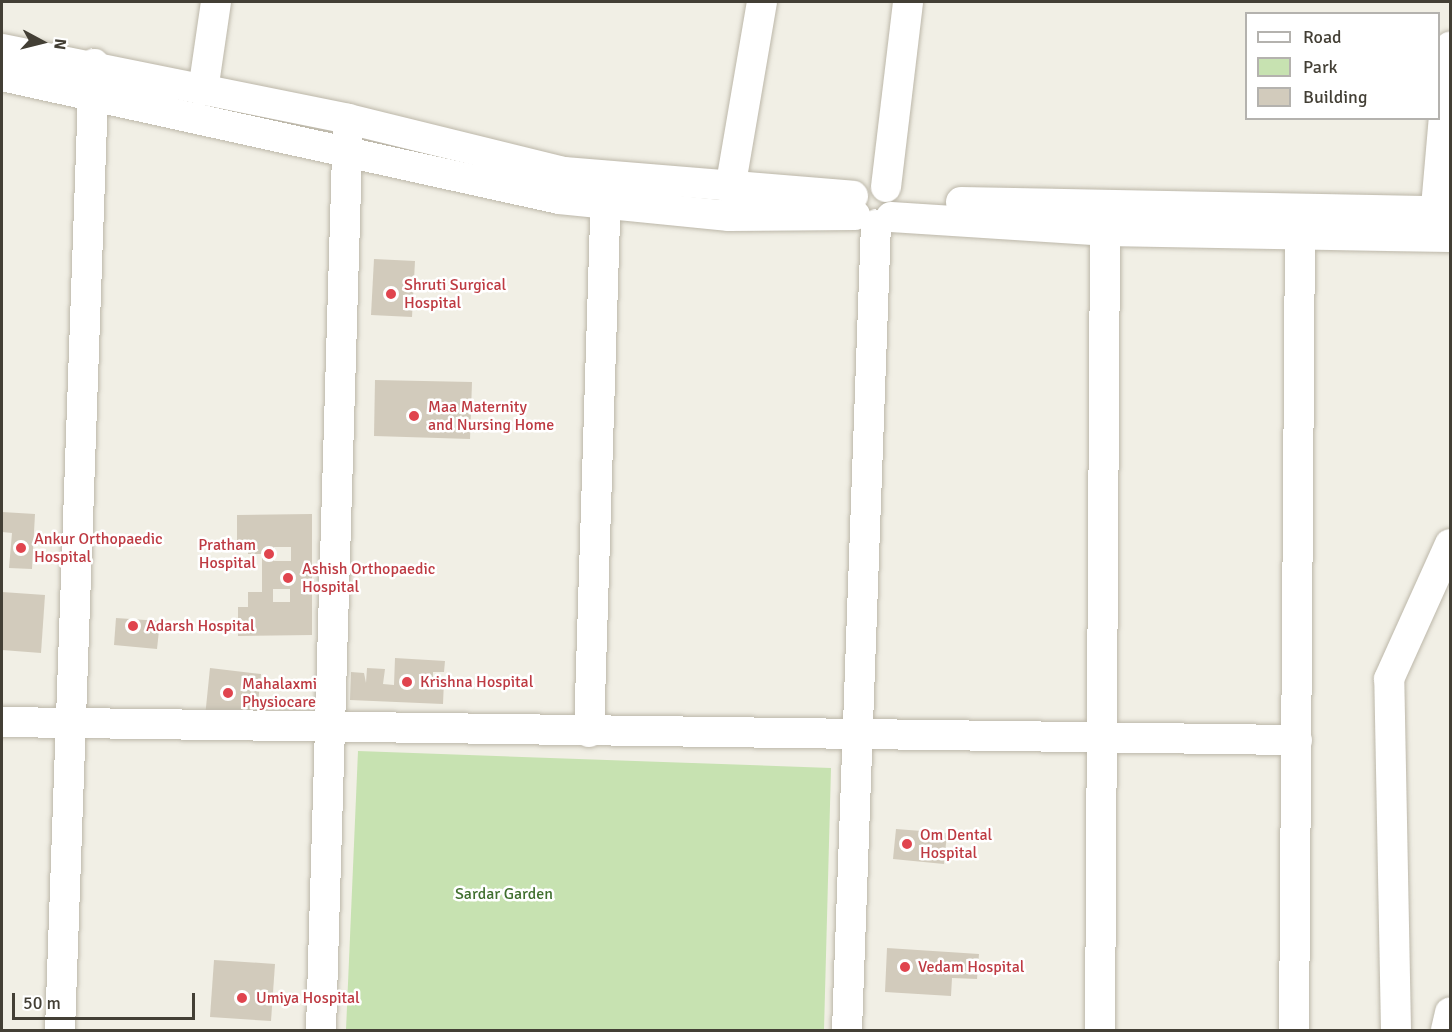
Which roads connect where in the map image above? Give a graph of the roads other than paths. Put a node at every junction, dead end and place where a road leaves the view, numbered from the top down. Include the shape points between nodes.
1 (216, 2) edge
2 (762, 2) edge
3 (888, 2) edge
4 (908, 2) edge
5 (1450, 47) edge
6 (2, 49) edge
7 (94, 64) junction
8 (2, 76) edge
9 (203, 91) junction
10 (91, 94) junction
11 (348, 119) junction
12 (347, 150) junction
13 (730, 189) junction
14 (606, 193) junction
15 (875, 203) junction
16 (1443, 224) edge
17 (1105, 231) junction
18 (1300, 233) junction
19 (1450, 544) edge
20 (2, 722) edge
21 (74, 725) junction
22 (329, 728) junction
23 (589, 732) junction
24 (857, 737) junction
25 (1103, 739) junction
26 (1297, 740) junction
27 (1450, 1012) edge
28 (60, 1030) edge
29 (321, 1030) edge
30 (847, 1030) edge
31 (1100, 1030) edge
32 (1294, 1030) edge
33 (1396, 1030) edge
34 (1446, 1030) edge

1 - 9 street
2 - 13 street
3 - 15 street
4 - 15 street
5 - 16 street
6 - 7 street
7 - 9 street
7 - 10 street
8 - 10 street
9 - 11 street
10 - 12 street
10 - 21 street
11 - 12 street
11 - 14 street
12 - 14 street
12 - 22 street
13 - 14 street
13 - 15 street
14 - 15 street via 729,216
14 - 23 street
15 - 16 street
15 - 17 street
15 - 24 street
16 - 18 street
17 - 18 street
17 - 25 street
18 - 26 street
19 - 33 street via 1389,679
20 - 21 street
21 - 22 street
21 - 28 street
22 - 23 street
22 - 29 street
23 - 24 street
24 - 25 street
24 - 30 street
25 - 26 street
25 - 31 street
26 - 32 street
27 - 34 street

